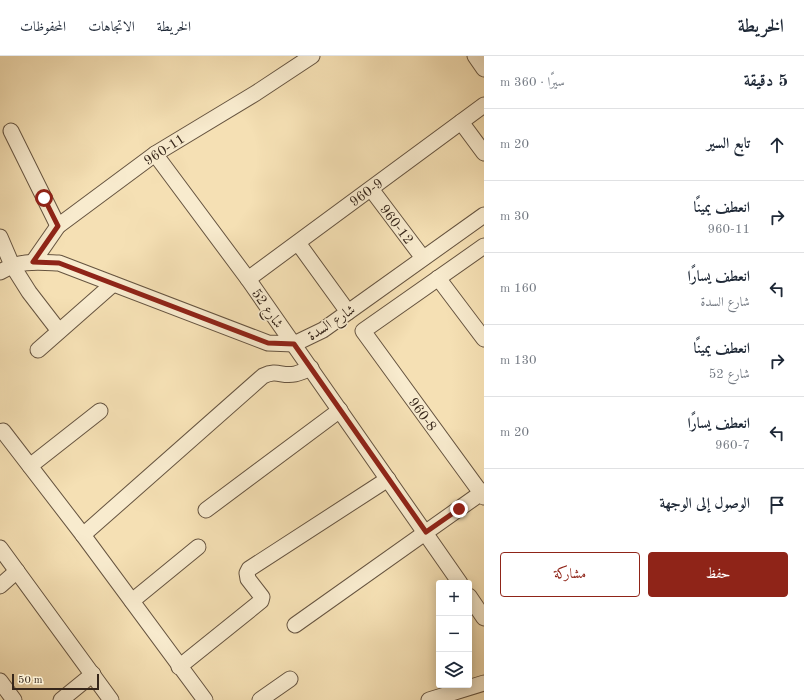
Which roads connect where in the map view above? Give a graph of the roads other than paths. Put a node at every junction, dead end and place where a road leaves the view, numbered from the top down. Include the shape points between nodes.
1 (312, 56) edge
2 (474, 56) edge
3 (484, 68) edge
4 (484, 105) edge
5 (461, 122) junction
6 (11, 131) dead end
7 (155, 154) junction
8 (484, 154) edge
9 (371, 189) junction
10 (484, 215) edge
11 (58, 226) junction
12 (0, 237) edge
13 (298, 243) junction
14 (484, 246) edge
15 (423, 258) junction
16 (33, 262) junction
17 (6, 269) edge
18 (438, 278) junction
19 (248, 279) junction
20 (113, 284) junction
21 (348, 312) junction
22 (60, 331) junction
23 (484, 339) edge
24 (294, 344) junction
25 (38, 350) dead end
26 (310, 368) junction
27 (340, 410) junction
28 (100, 411) dead end
29 (3, 431) dead end
30 (30, 466) junction
31 (388, 479) junction
32 (483, 494) edge
33 (206, 510) dead end
34 (426, 532) junction
35 (83, 534) junction
36 (198, 547) dead end
37 (0, 548) edge
38 (17, 571) junction
39 (458, 580) edge
40 (0, 586) edge
41 (472, 600) edge
42 (132, 601) junction
43 (484, 618) edge
44 (295, 625) dead end
45 (179, 666) junction
46 (93, 674) junction
47 (290, 679) dead end
48 (0, 681) edge
49 (484, 683) edge
50 (14, 700) edge
51 (61, 700) edge
52 (111, 700) edge
53 (205, 700) edge
54 (260, 700) edge
55 (429, 700) edge

1 - 7 street, 960-11 via 256,94
2 - 3 street
4 - 5 street, 960-9
5 - 8 street
5 - 9 street, 960-9
6 - 11 street
7 - 11 street, 960-11
7 - 19 street, شارع 52
9 - 13 street, 960-9
9 - 15 street, 960-12
10 - 15 street, شارع السدة
11 - 16 street, 960-11
12 - 17 street
13 - 19 street, 960-9
13 - 21 street
14 - 18 street
15 - 21 street, شارع السدة
16 - 17 street, شارع السدة
16 - 20 street, شارع السدة via 59,263
17 - 22 street via 29,292
18 - 23 street
18 - 32 street, 960-8 via 363,331
19 - 24 street, شارع 52
20 - 22 street
20 - 24 street, شارع السدة via 268,343
21 - 24 street, شارع السدة via 323,330
22 - 25 street
24 - 26 street, شارع 52
26 - 27 street, شارع 52
26 - 35 street via 295,374 275,372 263,376
27 - 31 street, شارع 52
27 - 33 street
28 - 30 street
29 - 30 street
30 - 35 street
31 - 34 street, شارع 52
31 - 45 street via 249,569 248,579 262,597 261,601
32 - 34 street
34 - 39 street, شارع 52
34 - 44 street
35 - 42 street
36 - 42 street
37 - 38 street
38 - 40 street
38 - 46 street
41 - 43 street
42 - 45 street
45 - 53 street
46 - 51 street
46 - 52 street
47 - 54 street
48 - 50 street
49 - 55 street

